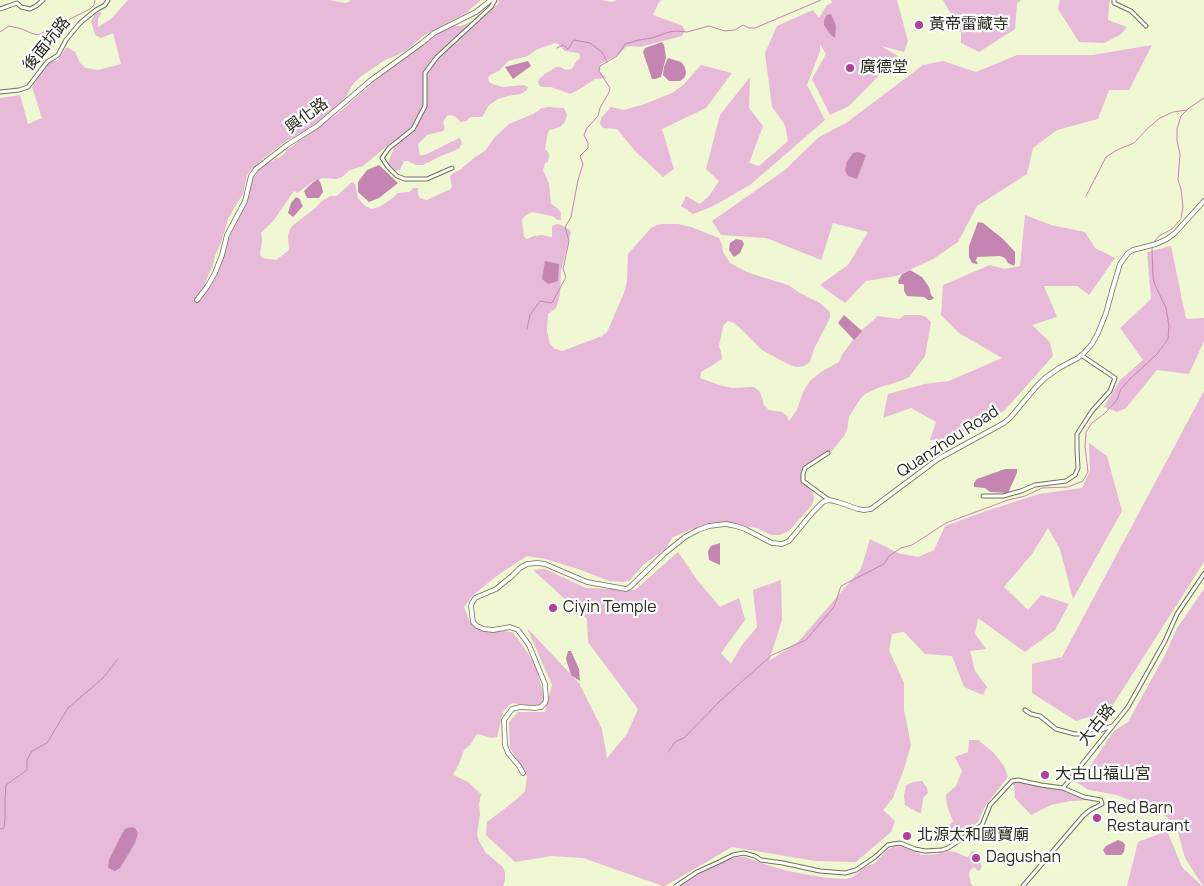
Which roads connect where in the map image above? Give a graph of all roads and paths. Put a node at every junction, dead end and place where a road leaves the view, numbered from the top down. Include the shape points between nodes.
1 (43, 0) edge
2 (108, 0) edge
3 (491, 0) edge
4 (495, 0) edge
5 (1114, 0) edge
6 (17, 2) edge
7 (0, 9) edge
8 (1146, 26) dead end
9 (0, 92) edge
10 (452, 168) dead end
11 (1204, 200) edge
12 (197, 300) dead end
13 (1081, 355) junction
14 (828, 453) dead end
15 (983, 496) dead end
16 (829, 500) junction
17 (1204, 574) edge
18 (1025, 710) dead end
19 (1112, 726) junction
20 (523, 773) dead end
21 (1063, 788) junction
22 (676, 886) edge
23 (1024, 886) edge

1 - 6 street via 30,9 21,7
2 - 9 street, 後面坑路 via 76,27 58,55 47,62 28,87
3 - 12 street, 興化路 via 476,12 434,33 317,126 256,169 245,201 227,235 215,273
4 - 10 street via 436,57 425,73 425,106 413,129 389,148 382,158 388,168 404,179 427,179
5 - 8 street
6 - 7 street
11 - 13 street, Quanzhou Road via 1171,236 1128,253 1120,264 1098,333
13 - 15 street via 1115,378 1110,391 1077,434 1078,468 1075,475 1066,482 1035,484 1003,496
13 - 16 street, Quanzhou Road via 1045,378 1004,423 938,459 871,509 858,509
14 - 16 street via 806,468 803,481
16 - 20 street via 819,505 789,541 782,544 726,524 698,530 685,536 630,588 587,582 552,566 537,563 520,568 504,584 476,598 472,603 473,622 484,629 510,627 518,630 529,645 545,684 546,699 541,707 512,709 504,720 505,745
17 - 19 street, 大古路 via 1176,614 1165,641 1128,707
18 - 19 street via 1040,716 1056,729 1076,734 1091,734
19 - 21 street, 大古路
21 - 22 street via 1012,781 990,805 982,825 948,848 924,851 900,843 888,845 856,870 845,873 761,860 744,853 732,855
21 - 23 street via 1101,800 1102,804 1083,816

